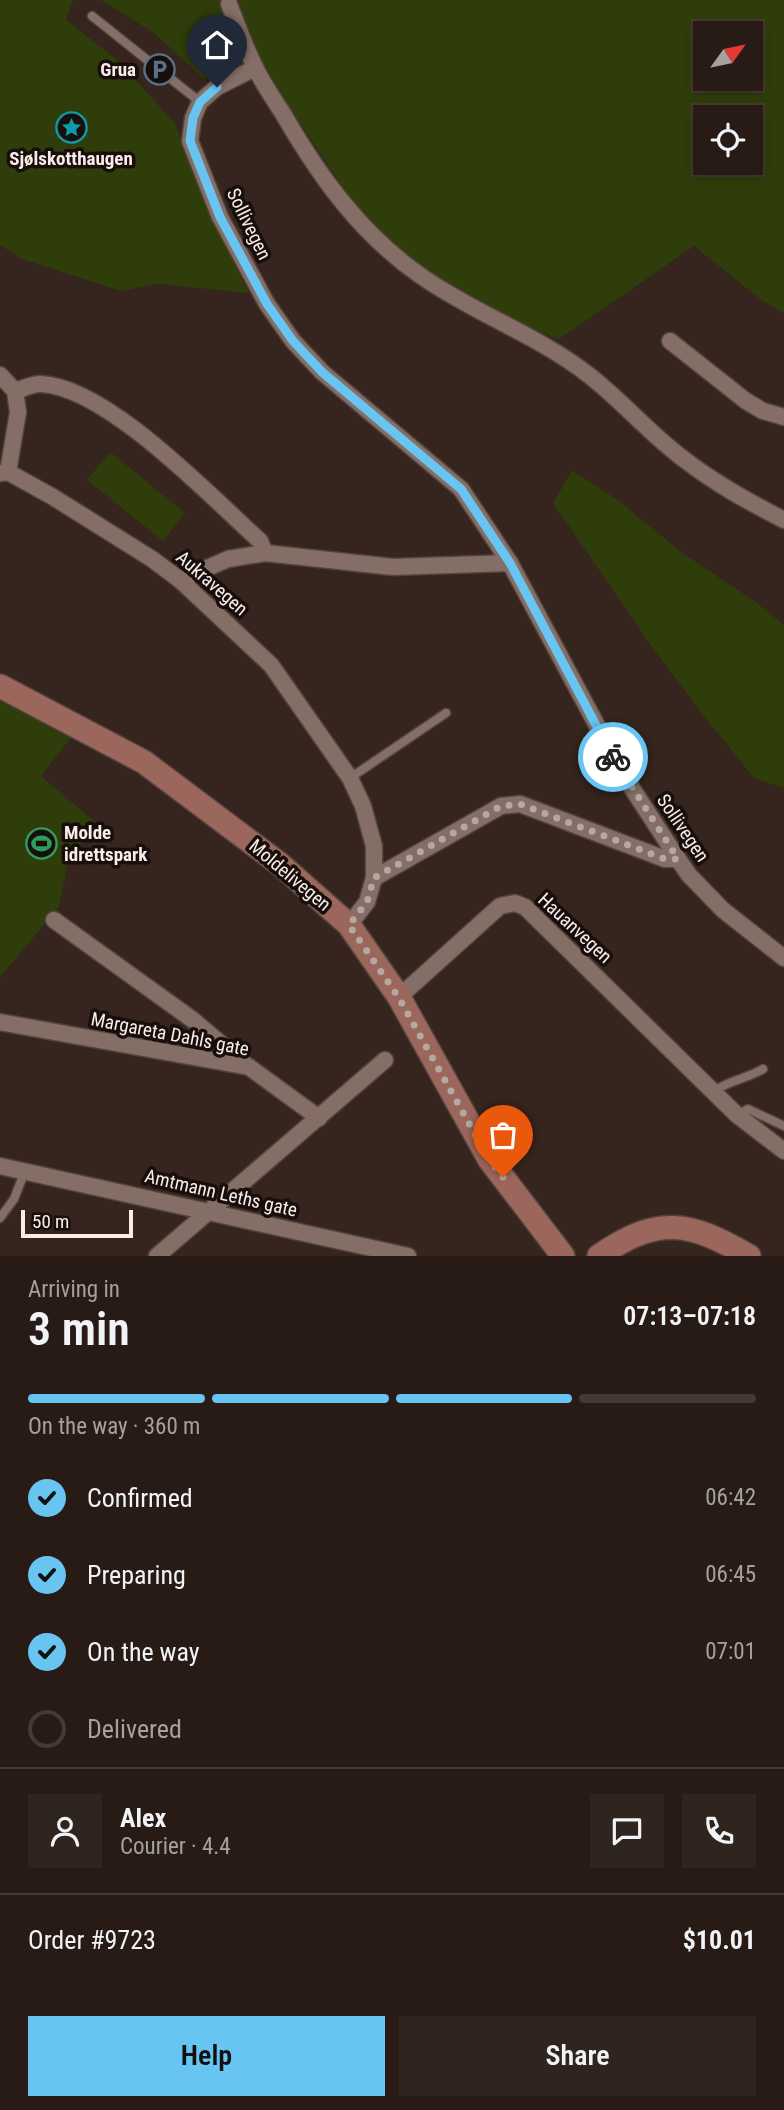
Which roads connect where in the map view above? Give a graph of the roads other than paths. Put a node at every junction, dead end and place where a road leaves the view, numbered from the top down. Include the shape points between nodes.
1 (229, 4) dead end
2 (92, 16) dead end
3 (255, 68) junction
4 (200, 102) junction
5 (670, 341) dead end
6 (0, 375) edge
7 (15, 391) junction
8 (784, 417) edge
9 (4, 472) edge
10 (784, 520) edge
11 (265, 554) junction
12 (510, 563) junction
13 (180, 580) junction
14 (0, 686) edge
15 (446, 713) dead end
16 (350, 778) junction
17 (678, 859) junction
18 (374, 878) junction
19 (54, 920) dead end
20 (349, 925) junction
21 (781, 953) edge
22 (399, 998) junction
23 (0, 1022) edge
24 (385, 1060) dead end
25 (249, 1067) junction
26 (763, 1069) dead end
27 (713, 1092) junction
28 (737, 1115) junction
29 (319, 1118) junction
30 (784, 1126) edge
31 (784, 1151) edge
32 (0, 1166) edge
33 (25, 1171) junction
34 (207, 1212) junction
35 (0, 1218) edge
36 (157, 1256) edge
37 (408, 1256) edge
38 (563, 1256) edge
39 (599, 1256) edge
40 (749, 1256) edge

1 - 3 street
2 - 4 lane
3 - 4 street via 217,87
3 - 10 street via 319,172 380,244 422,277 535,338 589,375 683,459 730,492
4 - 12 street, Sollivegen via 190,141 220,217 267,304 322,372 461,489
5 - 8 street via 746,401
6 - 7 street
7 - 9 street via 18,412
7 - 11 street via 38,383 70,389 99,403 260,541
9 - 13 street, Aukravegen via 53,497
11 - 12 street via 393,567
11 - 13 street via 228,559
12 - 17 street, Sollivegen via 624,776
13 - 16 street, Aukravegen via 271,665
14 - 20 main road, Moldelivegen via 144,762 281,865
15 - 16 lane
16 - 18 street, Aukravegen via 374,846
17 - 18 street via 665,859 520,804 501,806
17 - 21 street, Sollivegen via 723,910
18 - 20 street, Aukravegen via 367,902
19 - 25 street via 193,1020
20 - 22 main road, Moldelivegen
22 - 27 street, Hauanvegen via 500,906 515,902
22 - 38 main road, Moldelivegen via 489,1159
23 - 25 street, Margareta Dahls gate
24 - 29 street
25 - 29 street, Margareta Dahls gate
26 - 27 lane
27 - 28 street, Hauanvegen
28 - 30 lane via 748,1109
28 - 31 street, Hauanvegen
29 - 34 street
32 - 33 street, Amtmann Leths gate
33 - 34 street, Amtmann Leths gate
33 - 35 lane
34 - 36 street
34 - 37 street, Amtmann Leths gate
39 - 40 main road via 641,1233 675,1226 702,1233

